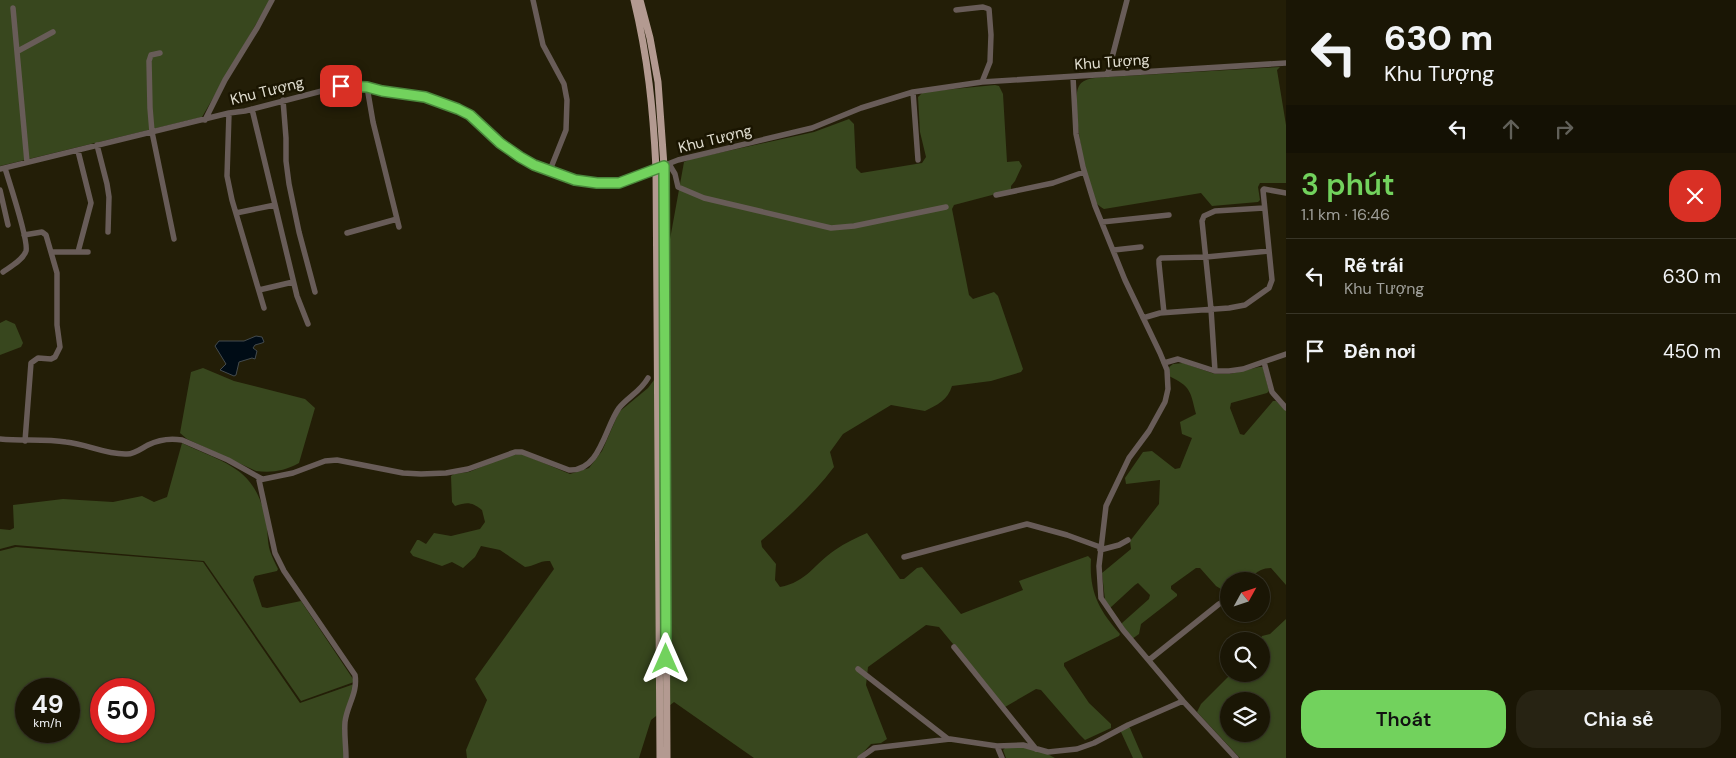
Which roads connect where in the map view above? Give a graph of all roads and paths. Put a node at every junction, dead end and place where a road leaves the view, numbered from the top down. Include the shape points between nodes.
1 (272, 0) edge
2 (533, 0) edge
3 (634, 0) edge
4 (640, 0) edge
5 (1127, 0) edge
6 (13, 8) dead end
7 (956, 10) dead end
8 (53, 32) dead end
9 (18, 51) junction
10 (160, 53) dead end
11 (1286, 63) edge
12 (1108, 73) junction
13 (1073, 77) junction
14 (982, 82) junction
15 (367, 87) junction
16 (913, 92) junction
17 (283, 100) junction
18 (252, 109) junction
19 (229, 113) junction
20 (205, 120) junction
21 (152, 132) junction
22 (97, 145) junction
23 (78, 151) junction
24 (918, 160) dead end
25 (28, 162) junction
26 (663, 166) junction
27 (2, 169) edge
28 (550, 170) junction
29 (1084, 172) junction
30 (0, 190) edge
31 (1286, 193) edge
32 (996, 195) dead end
33 (275, 205) junction
34 (946, 207) dead end
35 (1264, 208) junction
36 (236, 213) junction
37 (1169, 215) dead end
38 (397, 219) junction
39 (1102, 222) junction
40 (8, 225) dead end
41 (399, 227) dead end
42 (108, 232) dead end
43 (347, 233) dead end
44 (24, 235) junction
45 (174, 239) dead end
46 (1141, 248) dead end
47 (1114, 250) junction
48 (1269, 250) junction
49 (51, 252) junction
50 (78, 252) junction
51 (88, 252) dead end
52 (1206, 257) junction
53 (3, 272) dead end
54 (294, 282) junction
55 (259, 290) junction
56 (315, 292) dead end
57 (264, 308) dead end
58 (1211, 309) junction
59 (1164, 313) junction
60 (1143, 318) junction
61 (308, 324) dead end
62 (1286, 354) edge
63 (1264, 362) junction
64 (1164, 363) junction
65 (1215, 371) junction
66 (648, 378) dead end
67 (1286, 408) edge
68 (0, 439) edge
69 (25, 441) junction
70 (262, 479) junction
71 (1128, 540) dead end
72 (1100, 548) junction
73 (904, 557) dead end
74 (1220, 604) edge
75 (954, 647) dead end
76 (1149, 660) junction
77 (858, 669) dead end
78 (1183, 701) junction
79 (948, 739) junction
80 (997, 746) junction
81 (1036, 749) junction
82 (346, 758) edge
83 (660, 758) edge
84 (667, 758) edge
85 (860, 758) edge
86 (1002, 758) edge
87 (1236, 758) edge

1 - 20 street
2 - 28 street via 543,45 564,84 567,100 566,130
3 - 26 main road via 644,39
4 - 26 main road via 658,82
5 - 12 street
6 - 9 street
7 - 14 street via 989,9 990,62
8 - 9 street
9 - 25 street
10 - 21 street via 151,55 149,61
11 - 12 street, Khu Tượng
12 - 13 street, Khu Tượng
13 - 14 street, Khu Tượng
13 - 29 street via 1076,134
14 - 16 street, Khu Tượng
15 - 17 street, Khu Tượng via 341,86
15 - 28 street, Khu Tượng via 425,97 470,115 520,157
15 - 38 street
16 - 24 street
16 - 26 street, Khu Tượng via 812,128
17 - 18 street, Khu Tượng
17 - 56 street via 287,171
18 - 19 street, Khu Tượng
18 - 33 street
19 - 20 street, Khu Tượng
19 - 36 street via 227,176
20 - 21 street, Khu Tượng
21 - 22 street, Khu Tượng
21 - 45 street
22 - 23 street, Khu Tượng
22 - 42 street via 108,190
23 - 25 street, Khu Tượng
23 - 50 street via 91,202
25 - 27 street, Khu Tượng
26 - 28 street, Khu Tượng via 619,183 575,180
26 - 34 street via 675,174 678,187 688,192 831,228
26 - 83 main road
26 - 84 main road
27 - 44 street
29 - 32 street via 1053,183
29 - 39 street
30 - 40 street
31 - 35 street via 1264,189
33 - 36 street
33 - 54 street
35 - 48 street
35 - 52 street via 1222,210 1204,216
36 - 55 street
37 - 39 street
38 - 41 street
38 - 43 street
39 - 47 street
44 - 49 street via 44,233
44 - 53 street via 26,252
46 - 47 street
47 - 60 street
48 - 52 street
48 - 58 street via 1272,280 1269,288 1245,305
49 - 50 street
49 - 69 street via 57,273 59,350 53,358 38,358 31,363
50 - 51 street
52 - 58 street
52 - 59 street via 1159,260
54 - 55 street
54 - 61 street
55 - 57 street
58 - 59 street
58 - 65 street
59 - 60 street
60 - 64 street
62 - 63 street
63 - 65 street via 1229,371
63 - 67 street via 1272,392
64 - 65 street via 1178,360
64 - 72 street via 1168,389 1165,402 1129,458 1106,506
66 - 70 street via 639,392 620,407 593,458 575,471 515,452 468,469 446,472 403,473 325,460 293,473
68 - 69 street
69 - 70 street via 67,442 105,452 132,454 156,441 182,440
70 - 82 street via 259,482 275,553 356,675 355,693 346,721
71 - 72 street
72 - 73 street via 1066,534 1026,524
72 - 76 street via 1098,566 1102,598 1123,630
74 - 76 street
75 - 81 street
76 - 78 street
77 - 79 street
78 - 81 street via 1084,747 1052,752
78 - 87 street
79 - 80 street
79 - 85 street via 874,748
80 - 81 street via 1018,744
80 - 86 street

